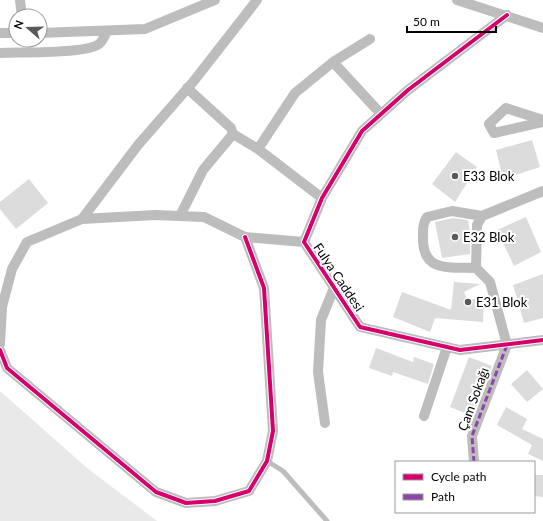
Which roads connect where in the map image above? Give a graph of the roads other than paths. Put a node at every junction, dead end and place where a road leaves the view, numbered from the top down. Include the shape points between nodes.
1 (215, 0) edge
2 (257, 0) edge
3 (457, 0) edge
4 (507, 15) junction
5 (543, 28) edge
6 (107, 31) junction
7 (48, 33) edge
8 (370, 39) dead end
9 (0, 53) edge
10 (333, 62) junction
11 (187, 88) junction
12 (381, 114) junction
13 (233, 134) junction
14 (258, 149) junction
15 (543, 191) edge
16 (322, 198) junction
17 (180, 216) junction
18 (482, 216) junction
19 (82, 219) junction
20 (244, 237) junction
21 (304, 242) junction
22 (476, 268) junction
23 (334, 288) junction
24 (543, 340) edge
25 (0, 344) edge
26 (507, 345) junction
27 (447, 346) junction
28 (0, 350) edge
29 (424, 416) dead end
30 (325, 423) dead end
31 (266, 461) junction
32 (474, 461) edge
33 (327, 521) edge

1 - 6 street via 145,29
2 - 11 street
3 - 4 street
4 - 5 street
4 - 12 street, Fulya Caddesi via 408,90
6 - 7 street
6 - 9 street via 100,44 93,48
8 - 10 street
10 - 12 street
10 - 14 street via 295,93
11 - 13 street via 227,124
11 - 19 street via 138,145
12 - 16 street, Fulya Caddesi via 362,131
13 - 14 street
13 - 17 street via 203,170
14 - 16 street
15 - 18 street
16 - 21 street, Fulya Caddesi
17 - 19 street
17 - 20 street via 204,217
18 - 22 street via 477,225
18 - 22 street via 452,211 427,217 422,225 423,250 432,263 442,267
19 - 25 street via 27,242 12,269 2,307
20 - 21 street
20 - 31 street via 264,288 273,431
21 - 23 street, Fulya Caddesi
22 - 26 street via 490,282
23 - 27 street, Fulya Caddesi via 360,327
23 - 30 street via 321,320 318,372
24 - 26 street, Fulya Caddesi
26 - 27 street, Fulya Caddesi via 460,350
26 - 32 street, Çam Sokağı via 472,436
27 - 29 street
28 - 31 street via 7,368 156,492 186,503 229,497 249,491
31 - 33 lane via 283,471

